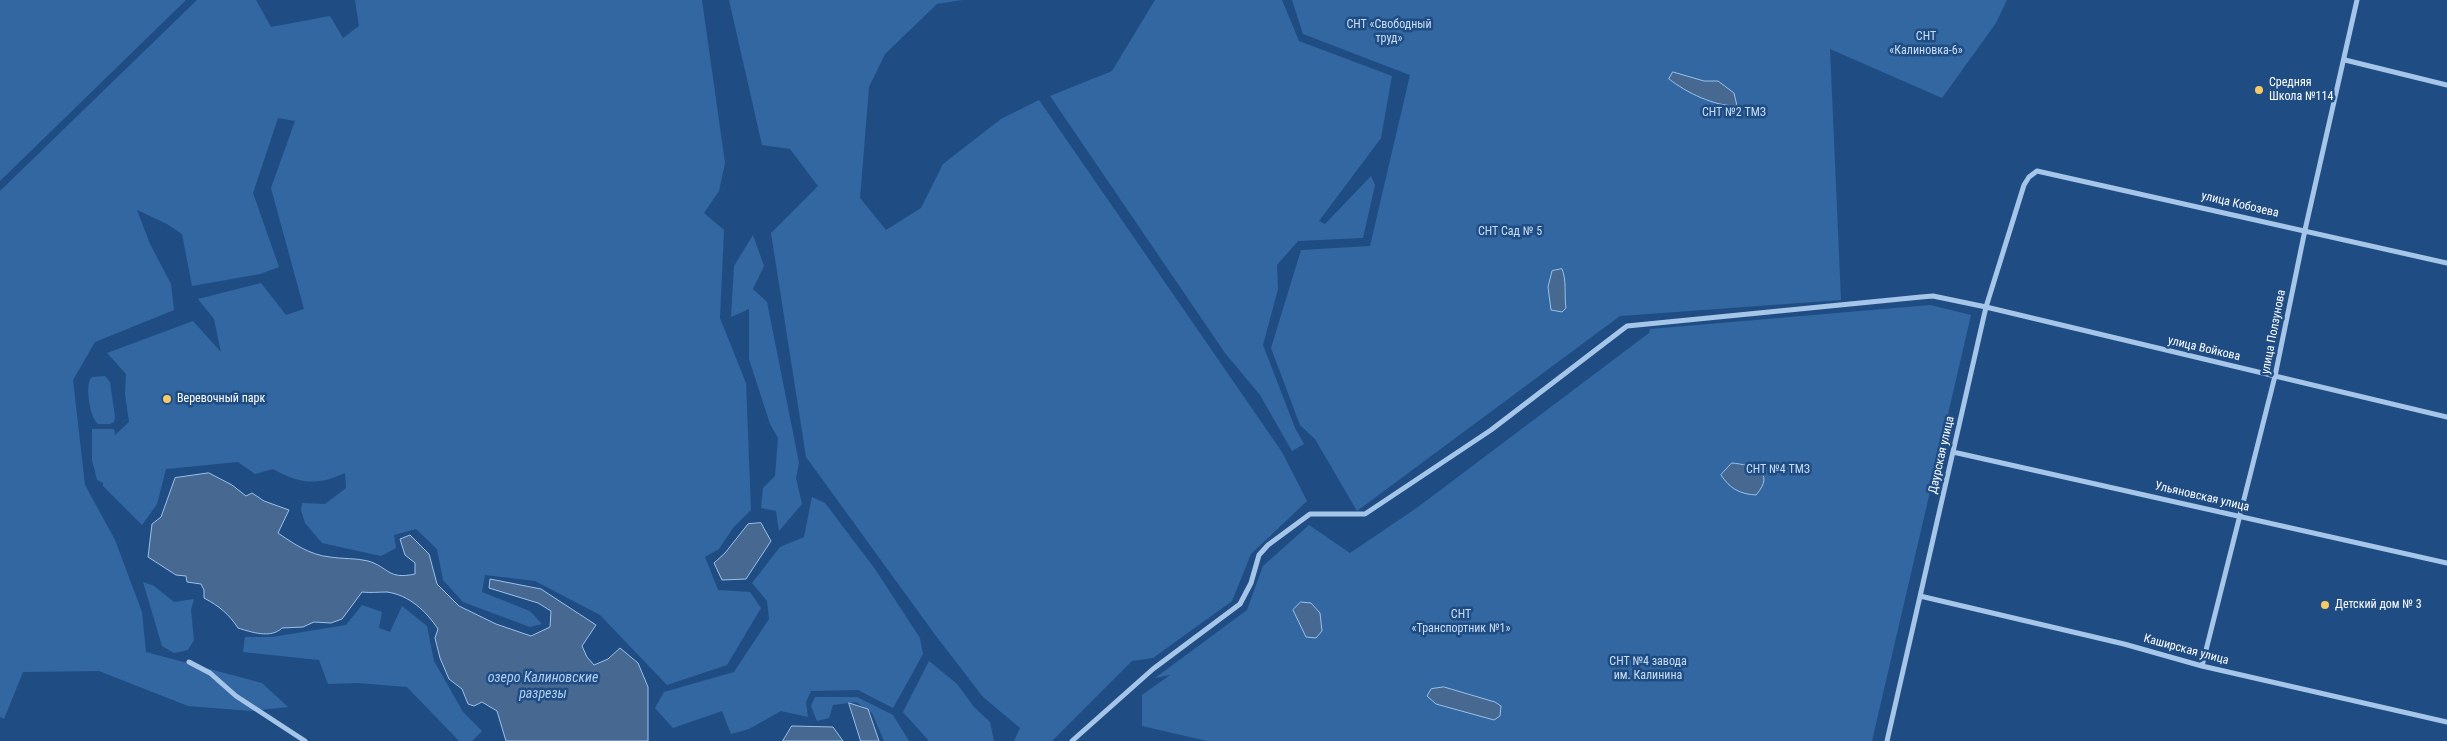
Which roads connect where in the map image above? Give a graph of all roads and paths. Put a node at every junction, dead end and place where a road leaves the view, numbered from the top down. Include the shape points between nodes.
1 (2357, 0) edge
2 (2344, 60) junction
3 (2447, 85) edge
4 (2028, 177) joint
5 (2305, 230) junction
6 (2447, 263) edge
7 (1986, 307) junction
8 (2275, 376) junction
9 (2447, 417) edge
10 (1953, 452) junction
11 (2241, 516) junction
12 (2447, 563) edge
13 (1920, 596) junction
14 (189, 662) dead end
15 (2202, 666) junction
16 (2447, 722) edge
17 (305, 741) edge
18 (1072, 741) edge
19 (1887, 741) edge

1 - 2 street, улица Ползунова
2 - 3 street
2 - 5 street, улица Ползунова
4 - 5 street, улица Кобозева via 2037,171
4 - 7 street, Даурская улица
5 - 6 street, улица Кобозева
5 - 8 street, улица Ползунова
7 - 8 street, улица Войкова
7 - 10 street, Даурская улица
7 - 18 street, улица Войкова via 1933,296 1627,326 1491,430 1365,514 1349,516 1322,512 1310,514 1300,521 1259,554 1251,583 1240,604 1153,669
8 - 9 street, улица Войкова
8 - 11 street, улица Ползунова
10 - 11 street, Ульяновская улица
10 - 13 street, Даурская улица
11 - 12 street, Ульяновская улица
11 - 15 street, улица Ползунова
13 - 15 street, Каширская улица via 2124,644
13 - 19 street, Даурская улица
14 - 17 street via 210,673 236,696
15 - 16 street, Каширская улица

